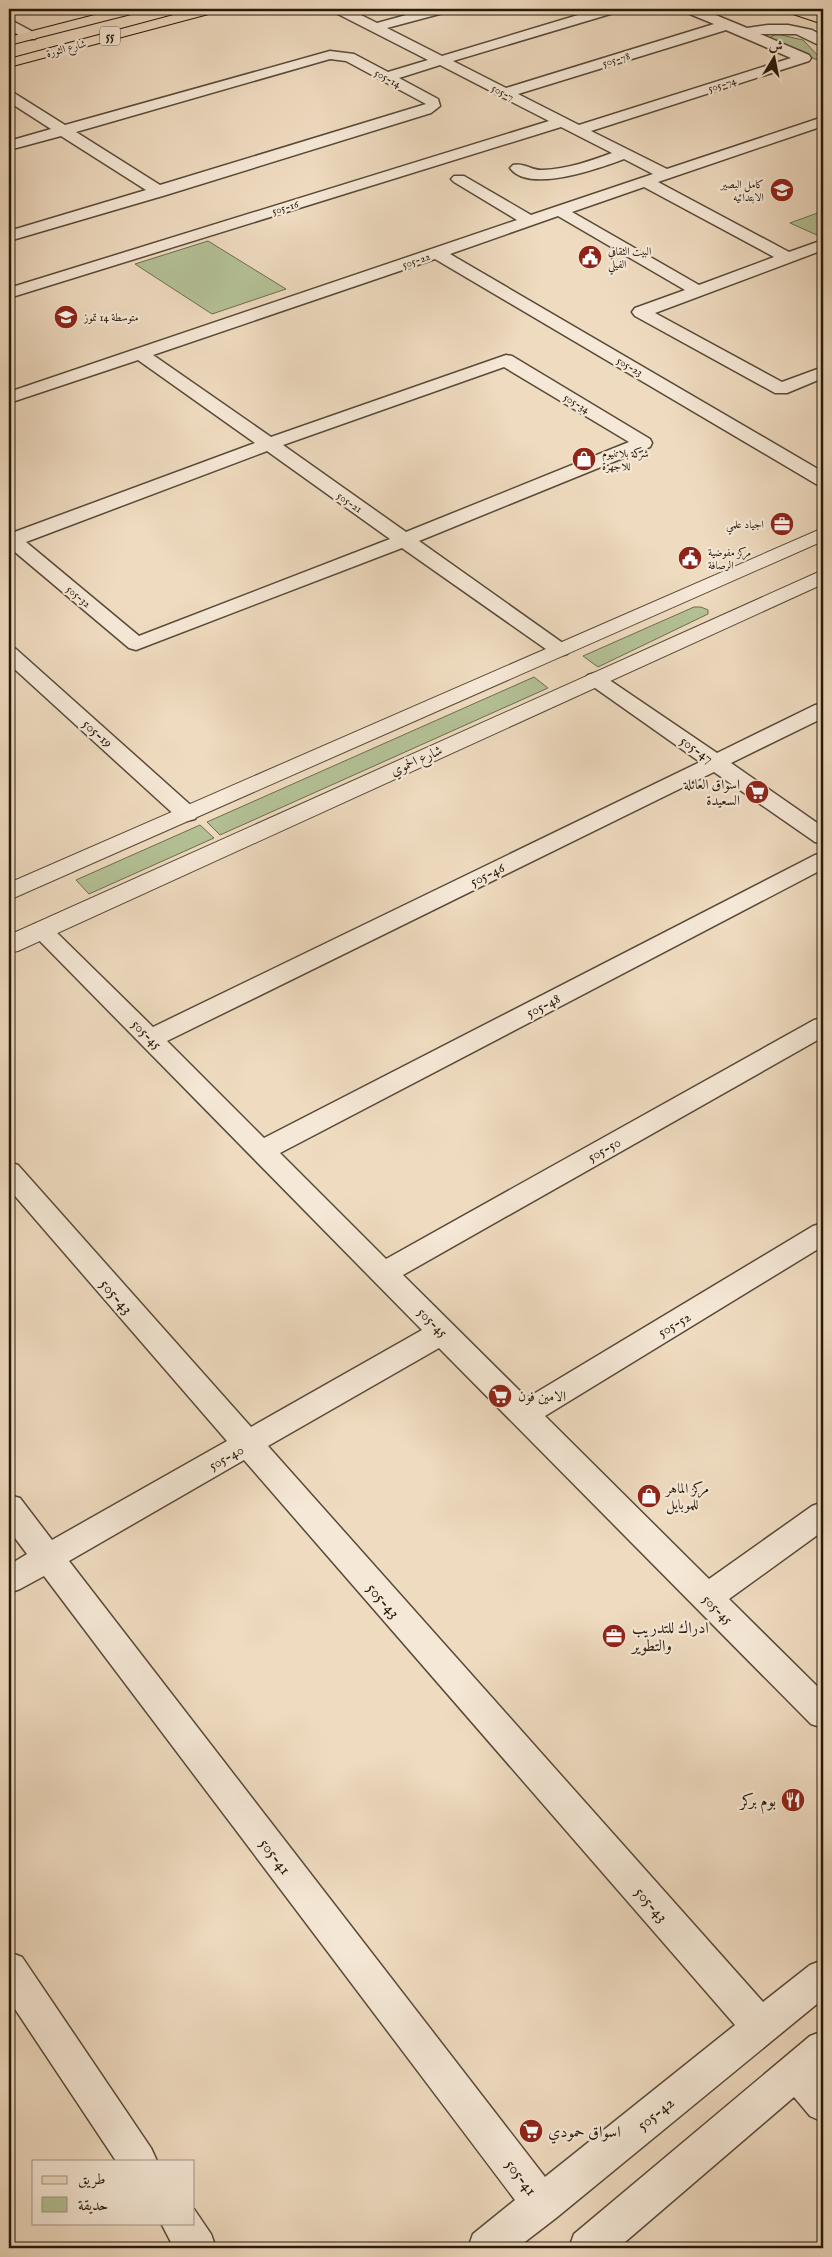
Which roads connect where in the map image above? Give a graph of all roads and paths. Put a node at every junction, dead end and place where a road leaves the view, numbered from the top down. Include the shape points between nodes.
1 (134, 9) edge
2 (211, 9) edge
3 (339, 9) edge
4 (442, 9) edge
5 (612, 9) edge
6 (690, 9) edge
7 (792, 9) edge
8 (823, 20) edge
9 (9, 23) edge
10 (727, 25) junction
11 (376, 28) junction
12 (746, 33) junction
13 (30, 36) junction
14 (9, 41) edge
15 (823, 43) edge
16 (440, 60) junction
17 (9, 63) edge
18 (386, 77) junction
19 (505, 93) junction
20 (9, 96) edge
21 (562, 122) junction
22 (823, 122) edge
23 (578, 130) junction
24 (799, 130) junction
25 (62, 131) junction
26 (815, 137) dead end
27 (9, 146) edge
28 (625, 154) junction
29 (518, 168) dead end
30 (667, 175) junction
31 (459, 179) dead end
32 (646, 182) junction
33 (160, 192) junction
34 (560, 211) junction
35 (530, 221) junction
36 (9, 236) edge
37 (823, 245) edge
38 (438, 253) junction
39 (788, 258) junction
40 (698, 291) junction
41 (9, 293) edge
42 (141, 354) junction
43 (823, 372) edge
44 (9, 398) edge
45 (269, 444) junction
46 (823, 480) edge
47 (823, 534) edge
48 (404, 540) junction
49 (823, 576) edge
50 (707, 585) junction
51 (748, 610) junction
52 (560, 650) junction
53 (9, 653) edge
54 (595, 679) junction
55 (823, 710) edge
56 (716, 762) junction
57 (187, 814) junction
58 (823, 837) edge
59 (823, 860) edge
60 (9, 892) edge
61 (41, 930) junction
62 (9, 945) edge
63 (823, 1026) edge
64 (151, 1038) junction
65 (263, 1150) junction
66 (9, 1172) edge
67 (823, 1233) edge
68 (384, 1273) junction
69 (443, 1332) junction
70 (525, 1414) junction
71 (248, 1444) junction
72 (9, 1507) edge
73 (823, 1515) edge
74 (47, 1558) junction
75 (9, 1580) edge
76 (707, 1597) junction
77 (823, 1714) edge
78 (9, 1969) edge
79 (823, 1977) edge
80 (761, 2027) junction
81 (810, 2061) edge
82 (823, 2103) edge
83 (137, 2160) edge
84 (542, 2204) junction
85 (181, 2224) edge
86 (197, 2248) edge
87 (487, 2248) edge
88 (588, 2248) edge

1 - 13 main road, شارع الثورة / 55
2 - 17 main road, شارع الثورة / 55
3 - 11 street, 505-7
4 - 11 street
5 - 16 street
6 - 10 street, 505-74
7 - 8 main road
9 - 13 street
10 - 12 street, 505-74
10 - 19 street, 505-78
11 - 16 street, 505-7
12 - 15 street via 784,29 808,33
12 - 23 street, 505-74 via 804,58
13 - 14 main road, شارع الثورة / 55
16 - 18 street
16 - 19 street, 505-7
18 - 25 street, 505-14 via 349,57 330,55
18 - 33 street, 505-14 via 433,102 432,106
19 - 21 street, 505-7
20 - 25 street
21 - 23 street, 505-7
21 - 41 street, 505-16
22 - 24 street, 505-22
23 - 28 street, 505-7
24 - 26 street
24 - 30 street, 505-22
25 - 27 street, 505-14
25 - 33 street
28 - 29 street via 585,168 543,174 531,174
28 - 30 street, 505-7
30 - 32 street, 505-22
31 - 35 street
32 - 34 street, 505-22
32 - 39 street
33 - 36 street
34 - 35 street, 505-22
34 - 40 street
35 - 38 street, 505-22
37 - 39 street
38 - 42 street, 505-22
38 - 46 street, 505-23
39 - 40 street
40 - 43 street via 641,312 781,389
42 - 44 street, 505-22
42 - 45 street, 505-21
45 - 48 street, 505-21
45 - 48 street, 505-34 via 506,360 643,443
45 - 48 street, 505-32 via 12,540 136,644
47 - 50 street
48 - 52 street, 505-21
49 - 51 street, شارع الحموي
50 - 51 street
50 - 52 street
51 - 54 street, شارع الحموي
52 - 57 street
53 - 57 street, 505-19
54 - 56 street, 505-47
54 - 61 street, شارع الحموي
55 - 56 street, 505-46
56 - 58 street, 505-47
56 - 64 street, 505-46
57 - 60 street
59 - 65 street, 505-48
61 - 62 street, شارع الحموي
61 - 64 street, 505-45
63 - 68 street, 505-50
64 - 65 street, 505-45
65 - 68 street, 505-45
66 - 71 street, 505-43
67 - 70 street, 505-52
68 - 69 street, 505-45
69 - 70 street, 505-45
69 - 71 street, 505-40
70 - 76 street, 505-45
71 - 74 street, 505-40
71 - 80 street, 505-43
72 - 74 street, 505-41
73 - 76 street
74 - 75 street, 505-40
74 - 84 street, 505-41
76 - 77 street, 505-45
78 - 83 street
79 - 80 street, 505-42
80 - 84 street, 505-42
81 - 82 street
81 - 88 street
84 - 87 street, 505-42
85 - 86 street

